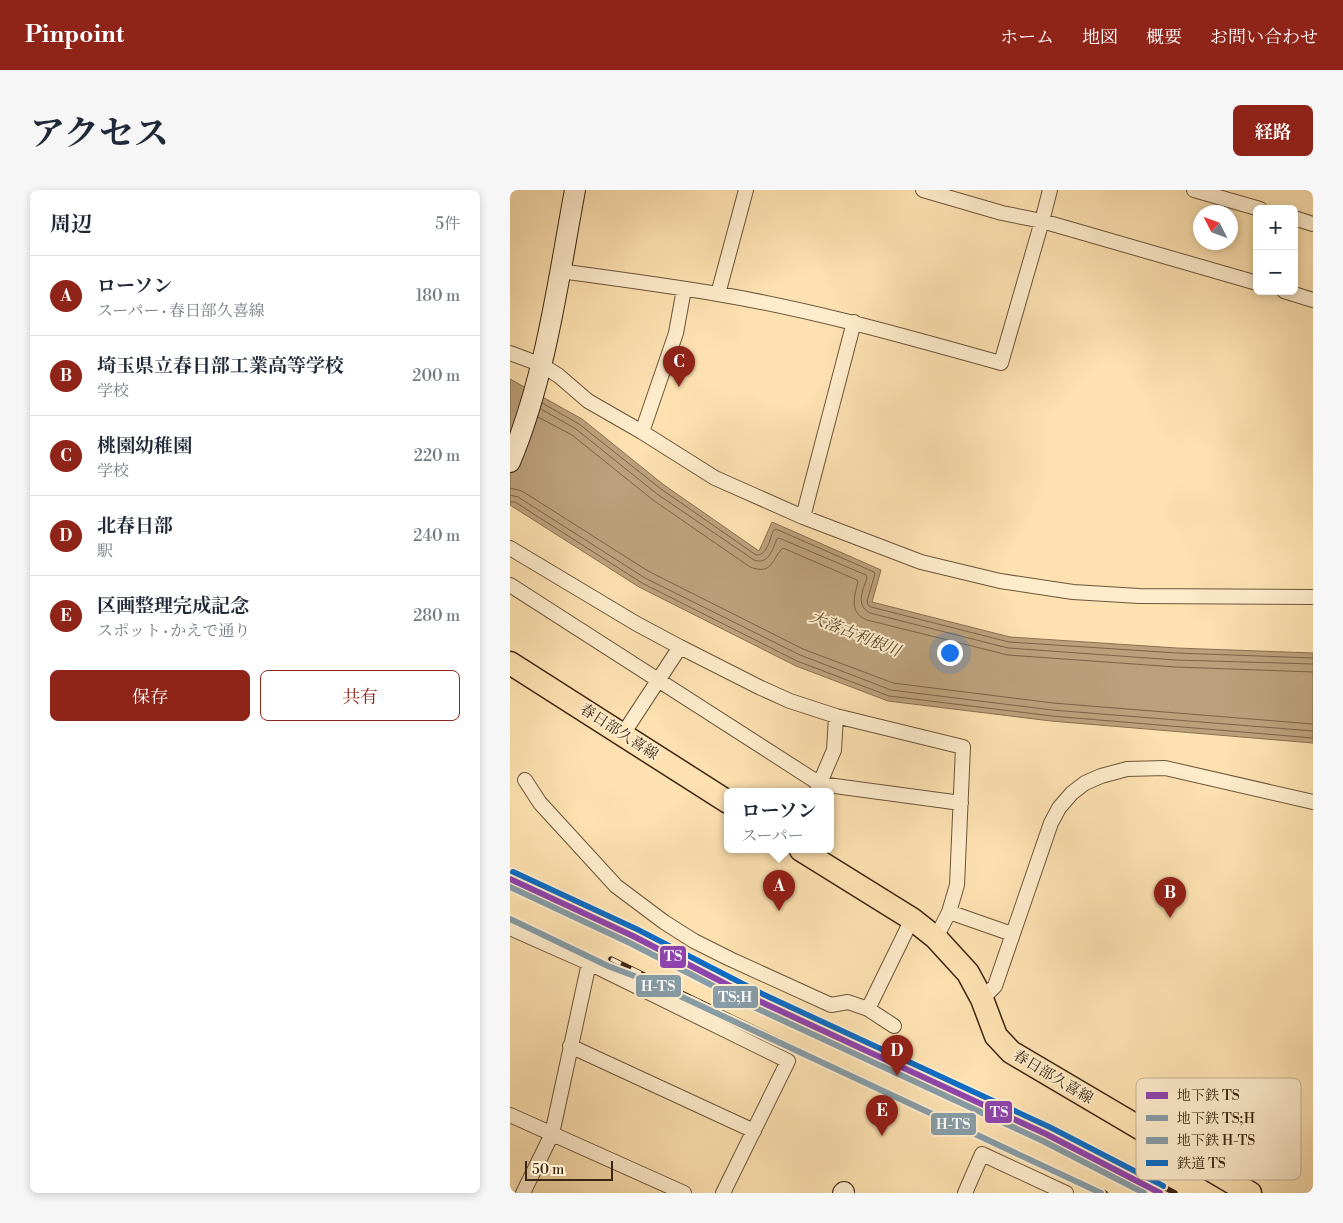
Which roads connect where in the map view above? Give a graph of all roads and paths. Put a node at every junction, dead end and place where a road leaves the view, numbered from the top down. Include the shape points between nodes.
1 (575, 190) edge
2 (746, 190) edge
3 (923, 190) edge
4 (1050, 190) edge
5 (1194, 190) edge
6 (1253, 207) edge
7 (1298, 219) edge
8 (1042, 221) junction
9 (1313, 224) edge
10 (560, 271) junction
11 (1253, 282) edge
12 (684, 289) junction
13 (718, 294) junction
14 (1297, 295) edge
15 (1313, 300) edge
16 (854, 322) junction
17 (510, 353) edge
18 (540, 372) junction
19 (642, 432) junction
20 (510, 462) edge
21 (802, 517) junction
22 (510, 548) edge
23 (510, 585) edge
24 (1313, 598) edge
25 (680, 647) junction
26 (510, 663) edge
27 (658, 680) junction
28 (836, 716) junction
29 (623, 734) junction
30 (524, 780) dead end
31 (818, 788) edge
32 (834, 790) edge
33 (724, 799) edge
34 (1313, 802) edge
35 (960, 803) junction
36 (806, 853) edge
37 (949, 912) junction
38 (912, 919) junction
39 (510, 928) edge
40 (1012, 934) junction
41 (936, 938) junction
42 (589, 963) junction
43 (982, 999) junction
44 (868, 1009) junction
45 (894, 1026) dead end
46 (570, 1046) junction
47 (510, 1115) edge
48 (1136, 1126) edge
49 (754, 1131) junction
50 (552, 1134) junction
51 (1228, 1180) edge
52 (523, 1193) edge
53 (684, 1193) edge
54 (723, 1193) edge
55 (965, 1193) edge
56 (1066, 1193) edge
57 (1250, 1193) edge

1 - 10 street
2 - 13 street
3 - 8 street
4 - 8 street
5 - 6 street
7 - 9 street
8 - 11 street
8 - 16 street via 1001,363
10 - 12 street
10 - 18 street
12 - 13 street
12 - 19 street via 676,333
13 - 16 street
14 - 15 street
16 - 21 street
17 - 18 street
18 - 19 street via 559,376 588,401
18 - 20 street
19 - 21 street via 715,478
21 - 24 street via 921,562 1000,581 1073,592
22 - 25 street
23 - 27 street
25 - 27 street
25 - 28 street via 790,701
26 - 29 main road, 春日部久喜線
27 - 29 street
27 - 31 street
28 - 31 street via 834,750
28 - 35 street via 963,747
29 - 33 main road, 春日部久喜線
30 - 44 street via 540,803 616,886 664,922 730,959 831,1005 848,1002
32 - 35 street
34 - 40 street via 1165,768 1127,769 1085,783 1059,808 1051,824
35 - 37 street via 957,885
36 - 38 main road, 春日部久喜線
37 - 40 street
37 - 41 street
38 - 41 main road, 春日部久喜線
38 - 44 street
39 - 42 street
40 - 43 street via 995,986
41 - 43 main road, 春日部久喜線 via 968,973
42 - 46 street
42 - 49 street via 788,1061
43 - 48 main road, 春日部久喜線 via 996,1036 1011,1052
44 - 45 street
46 - 49 street
46 - 50 street
47 - 50 street
49 - 54 street
50 - 52 street
50 - 53 street
51 - 57 main road, 春日部久喜線
55 - 56 street via 982,1154

